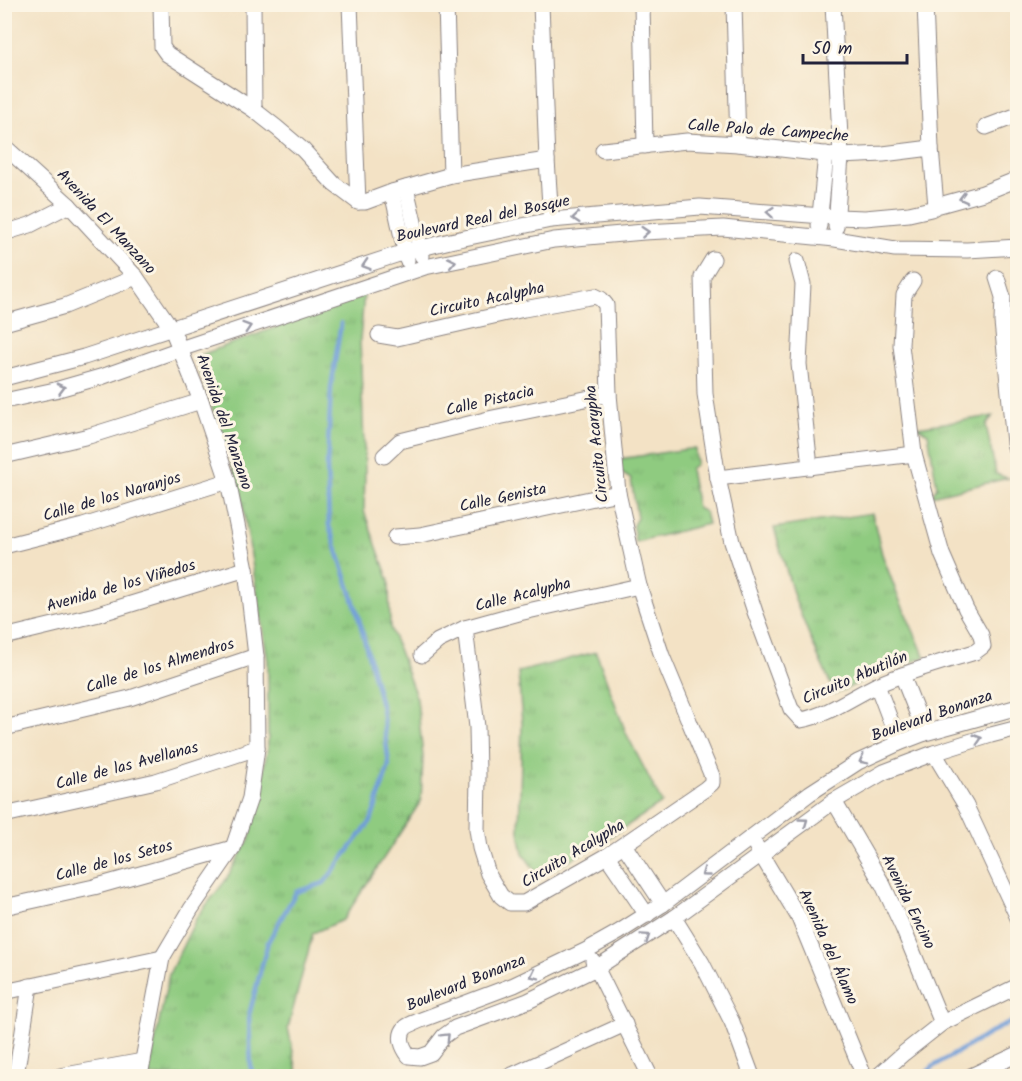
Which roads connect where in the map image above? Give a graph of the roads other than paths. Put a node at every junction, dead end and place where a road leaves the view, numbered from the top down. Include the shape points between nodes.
1 (161, 4) edge
2 (253, 4) edge
3 (350, 4) edge
4 (446, 4) edge
5 (542, 4) edge
6 (642, 4) edge
7 (734, 4) edge
8 (833, 4) edge
9 (926, 4) edge
10 (254, 110) junction
11 (1017, 115) edge
12 (986, 127) dead end
13 (738, 144) junction
14 (4, 146) edge
15 (645, 146) junction
16 (931, 148) junction
17 (603, 150) dead end
18 (834, 155) junction
19 (547, 160) junction
20 (451, 175) junction
21 (1017, 178) edge
22 (399, 190) junction
23 (358, 202) junction
24 (69, 206) junction
25 (936, 206) junction
26 (820, 216) junction
27 (837, 218) junction
28 (551, 220) junction
29 (4, 233) edge
30 (818, 237) junction
31 (836, 239) junction
32 (1017, 247) edge
33 (412, 250) junction
34 (713, 259) dead end
35 (797, 261) dead end
36 (425, 267) junction
37 (409, 272) junction
38 (136, 277) junction
39 (997, 278) dead end
40 (913, 281) dead end
41 (601, 299) joint
42 (4, 323) edge
43 (172, 329) junction
44 (379, 335) dead end
45 (180, 349) junction
46 (4, 378) edge
47 (609, 394) junction
48 (4, 401) edge
49 (201, 401) junction
50 (1016, 448) edge
51 (914, 454) junction
52 (4, 456) edge
53 (384, 456) dead end
54 (810, 467) junction
55 (717, 478) junction
56 (228, 482) junction
57 (618, 493) junction
58 (395, 537) dead end
59 (4, 546) edge
60 (246, 569) junction
61 (639, 586) junction
62 (465, 628) junction
63 (4, 637) edge
64 (422, 655) dead end
65 (256, 656) junction
66 (902, 675) junction
67 (877, 685) junction
68 (1017, 707) edge
69 (4, 728) edge
70 (1017, 728) edge
71 (925, 733) junction
72 (899, 743) junction
73 (257, 748) junction
74 (934, 753) junction
75 (834, 801) junction
76 (4, 815) edge
77 (751, 838) junction
78 (624, 845) junction
79 (233, 848) junction
80 (761, 854) junction
81 (607, 856) junction
82 (663, 904) junction
83 (4, 907) edge
84 (647, 915) junction
85 (674, 918) junction
86 (1017, 918) edge
87 (587, 950) junction
88 (162, 958) junction
89 (596, 968) junction
90 (30, 986) junction
91 (1017, 986) edge
92 (4, 992) edge
93 (942, 1023) junction
94 (625, 1024) junction
95 (1017, 1054) edge
96 (143, 1061) junction
97 (540, 1070) edge
98 (16, 1077) edge
99 (60, 1077) edge
100 (140, 1077) edge
101 (510, 1077) edge
102 (650, 1077) edge
103 (752, 1077) edge
104 (864, 1077) edge
105 (878, 1077) edge
106 (971, 1077) edge

1 - 10 street via 162,47 167,54
2 - 10 street
3 - 23 street
4 - 20 street
5 - 19 street
6 - 15 street
7 - 13 street
8 - 18 street
9 - 16 street
10 - 23 street
11 - 12 street
13 - 15 street, Calle Palo de Campeche via 687,141
13 - 18 street, Calle Palo de Campeche
14 - 24 street, Avenida El Manzano
15 - 17 street, Calle Palo de Campeche
16 - 18 street, Calle Palo de Campeche
16 - 25 street
18 - 26 street
18 - 27 street
19 - 20 street
19 - 28 street
20 - 22 street
21 -> 25 street, Boulevard Real del Bosque
22 - 23 street
22 - 33 street
24 - 29 street
24 - 38 street, Avenida El Manzano
25 - 27 street, Boulevard Real del Bosque via 909,214
26 - 27 street, Boulevard Real del Bosque
26 -> 28 street, Boulevard Real del Bosque via 700,207
26 - 30 street
27 - 31 street
28 - 33 street, Boulevard Real del Bosque
30 - 31 street
36 -> 30 street via 554,240 644,232 723,228
31 - 32 street via 895,249
33 - 36 street
33 - 37 street
33 -> 43 street, Boulevard Real del Bosque
34 - 55 street, Circuito Abutilón via 702,278 705,394
35 - 54 street via 803,284 799,364
36 - 37 street
45 -> 37 street
38 - 42 street via 65,306
38 - 43 street, Avenida El Manzano
39 - 50 street via 1003,297 1002,322
40 - 51 street, Circuito Abutilón via 904,295 901,345
41 - 44 street, Circuito Acalypha via 595,296 524,309 397,338
41 - 47 street, Circuito Acarypha via 606,304
43 - 45 street, Avenida del Manzano
43 - 46 street, Boulevard Real del Bosque
48 -> 45 street via 104,376
45 - 49 street, Avenida del Manzano
47 - 53 street, Calle Pistacia via 400,441
47 - 57 street, Circuito Acarypha
49 - 52 street via 90,436
49 - 56 street, Avenida del Manzano
51 - 54 street
51 - 66 street, Circuito Abutilón via 942,554 983,646
54 - 55 street
55 - 67 street, Circuito Abutilón via 732,542 790,710 801,720 814,717
56 - 59 street, Calle de los Naranjos
56 - 60 street, Avenida del Manzano
57 - 58 street, Calle Genista
57 - 61 street, Circuito Acarypha
60 - 63 street, Avenida de los Viñedos via 95,615
60 - 65 street, Avenida del Manzano
61 - 62 street, Calle Acalypha
61 - 78 street, Circuito Acalypha via 712,783
62 - 64 street, Calle Acalypha via 438,641
62 - 81 street, Circuito Acalypha via 477,727 478,839 488,874 501,896 510,903 524,903
65 - 69 street, Calle de los Almendros via 130,698
65 - 73 street, Avenida del Manzano
66 - 67 street, Circuito Abutilón
66 - 71 street
67 - 72 street
68 - 71 street, Boulevard Bonanza
74 -> 70 street, Boulevard Bonanza
71 - 72 street, Boulevard Bonanza
72 -> 77 street, Boulevard Bonanza via 850,767
73 - 76 street, Calle de las Avellanas via 156,781
73 - 79 street, Avenida del Manzano via 250,798
74 - 75 street, Boulevard Bonanza via 884,772
74 - 86 street via 966,806
80 -> 75 street, Boulevard Bonanza
75 - 93 street, Avenida Encino via 883,885
77 - 80 street, Avenida del Álamo
77 -> 82 street, Boulevard Bonanza
78 - 81 street, Circuito Acalypha
78 - 82 street
79 - 83 street, Calle de los Setos via 94,887
79 - 88 street, Avenida del Manzano
80 - 85 street, Boulevard Bonanza
80 - 104 street, Avenida del Álamo via 799,918
81 - 84 street
82 - 84 street, Boulevard Bonanza
84 - 87 street, Boulevard Bonanza
89 -> 85 street, Boulevard Bonanza
85 - 103 street via 732,1022
87 - 89 street
87 -> 89 street, Boulevard Bonanza via 514,985 406,1027 401,1036 403,1048 409,1056 432,1053 455,1028 528,1001
88 - 90 street
88 - 96 street, Avenida del Manzano
89 - 94 street
90 - 92 street
90 - 98 street
91 - 93 street
93 - 105 street
94 - 97 street
94 - 102 street
95 - 106 street
96 - 99 street
96 - 100 street, Avenida del Manzano
97 - 101 street

